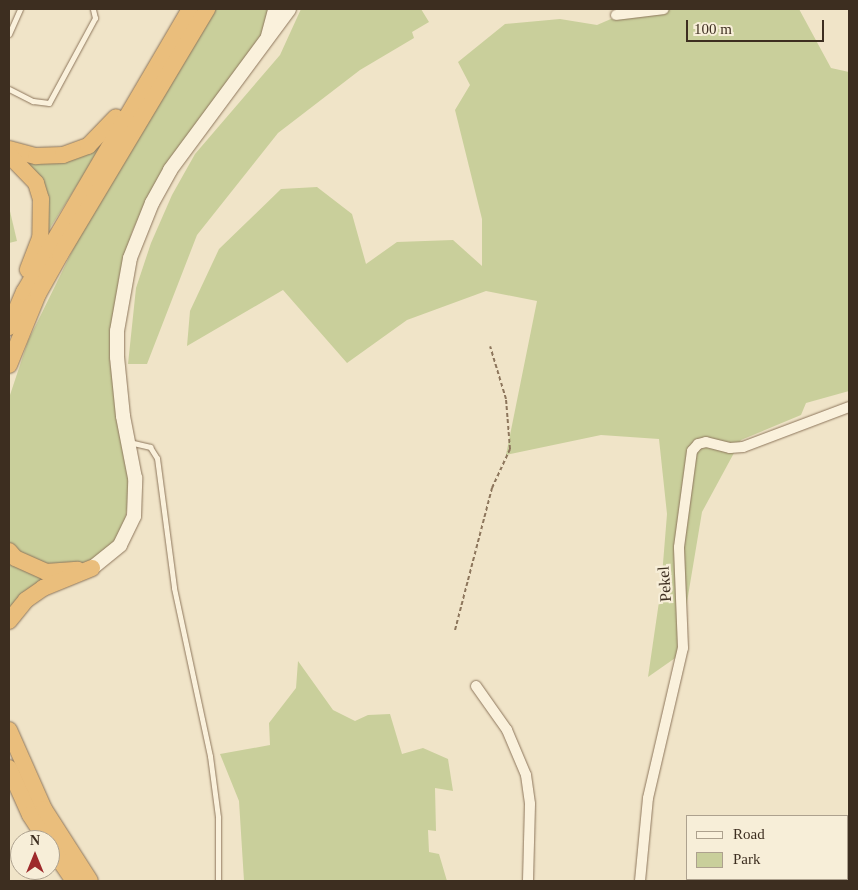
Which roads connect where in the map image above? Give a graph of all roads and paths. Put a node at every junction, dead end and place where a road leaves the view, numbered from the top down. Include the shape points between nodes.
1 (20, 9) edge
2 (93, 9) edge
3 (190, 9) edge
4 (207, 9) edge
5 (275, 9) edge
6 (289, 9) edge
7 (664, 9) edge
8 (616, 15) dead end
9 (9, 34) edge
10 (266, 43) junction
11 (9, 89) edge
12 (139, 94) junction
13 (9, 148) edge
14 (9, 154) edge
15 (24, 292) junction
16 (9, 326) edge
17 (490, 346) dead end
18 (9, 365) edge
19 (849, 407) edge
20 (128, 442) junction
21 (9, 551) edge
22 (92, 568) junction
23 (9, 620) edge
24 (455, 630) dead end
25 (476, 686) dead end
26 (9, 717) edge
27 (11, 736) edge
28 (9, 768) edge
29 (40, 830) edge
30 (60, 861) edge
31 (74, 881) edge
32 (90, 881) edge
33 (218, 881) edge
34 (528, 881) edge
35 (640, 881) edge

1 - 9 lane
2 - 11 lane via 95,18 49,103 33,101
3 - 12 highway
4 - 18 highway via 38,294
5 - 10 main road
6 - 10 main road
7 - 8 street
10 - 20 main road via 175,163 152,203 130,258 117,331 117,357
12 - 13 highway via 98,138 75,152 50,157
12 - 15 highway
14 - 15 highway via 36,183 41,199 40,238 26,274
15 - 16 highway
17 - 24 path via 506,399 510,449 492,488
19 - 35 street, Pekel via 743,447 730,448 706,442 698,444 692,451 679,547 683,648 648,798
20 - 22 main road via 135,478 134,516 120,545
20 - 33 lane via 150,447 157,458 174,588 210,756 218,817
21 - 22 highway via 21,562 46,572
22 - 23 highway via 44,588 26,600
25 - 34 street via 507,730 526,775 530,814
26 - 27 highway
27 - 32 highway via 44,809
28 - 29 highway
30 - 31 highway

